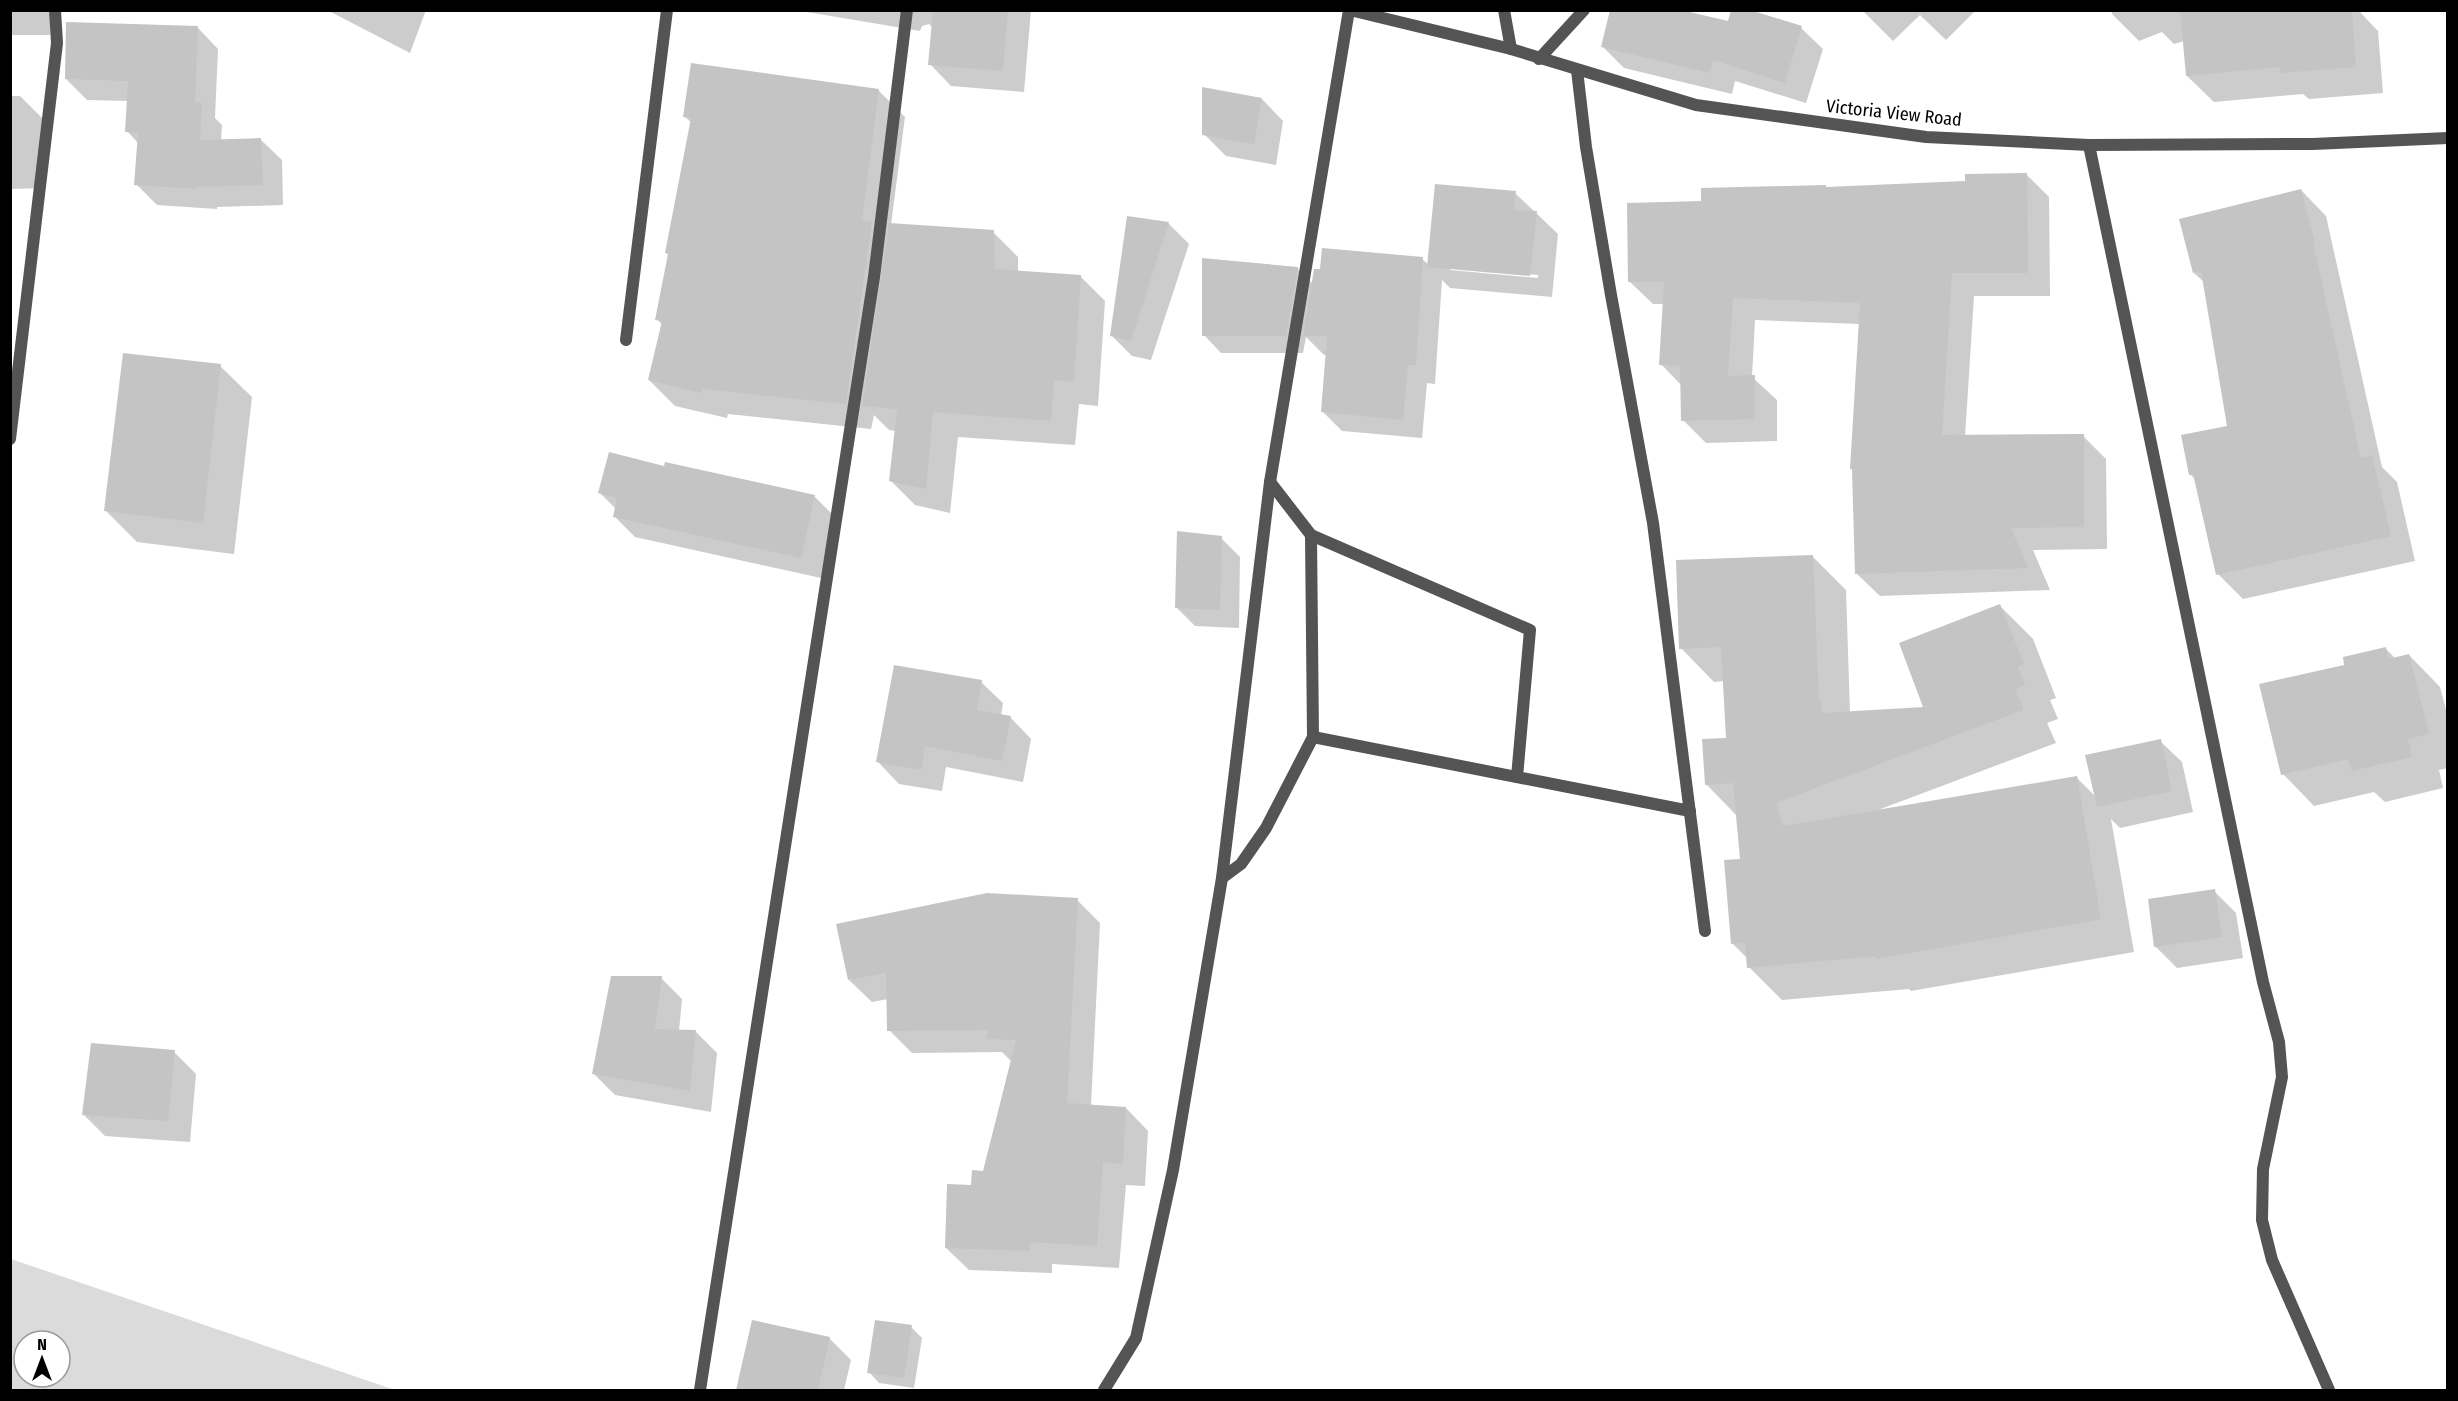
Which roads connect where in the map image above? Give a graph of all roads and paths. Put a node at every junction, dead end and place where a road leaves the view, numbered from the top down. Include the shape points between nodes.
1 (55, 10) edge
2 (667, 10) edge
3 (907, 10) edge
4 (1350, 10) edge
5 (1504, 10) edge
6 (1584, 10) edge
7 (1511, 49) junction
8 (1539, 58) junction
9 (1577, 70) junction
10 (2448, 138) edge
11 (2089, 145) junction
12 (626, 340) dead end
13 (10, 439) edge
14 (1270, 482) junction
15 (1311, 535) junction
16 (1313, 737) junction
17 (1518, 777) junction
18 (1690, 811) junction
19 (1222, 878) junction
20 (1705, 930) dead end
21 (700, 1390) edge
22 (1104, 1390) edge
23 (2329, 1390) edge

1 - 13 street via 57,43
2 - 12 street
3 - 21 street via 874,276
4 - 7 street, Victoria View Road
4 - 14 street
5 - 7 street
6 - 8 street
7 - 8 street, Victoria View Road
8 - 9 street, Victoria View Road
9 - 11 street, Victoria View Road via 1696,105 1926,137
9 - 18 street via 1586,147 1653,524
10 - 11 street, Victoria View Road via 2313,144
11 - 23 street via 2263,982 2279,1041 2282,1077 2263,1169 2262,1220 2272,1260
14 - 15 street
14 - 19 street
15 - 16 street
15 - 17 street via 1530,630
16 - 17 street
16 - 19 street via 1266,828 1241,864
17 - 18 street
18 - 20 street
19 - 22 street via 1173,1170 1136,1338

